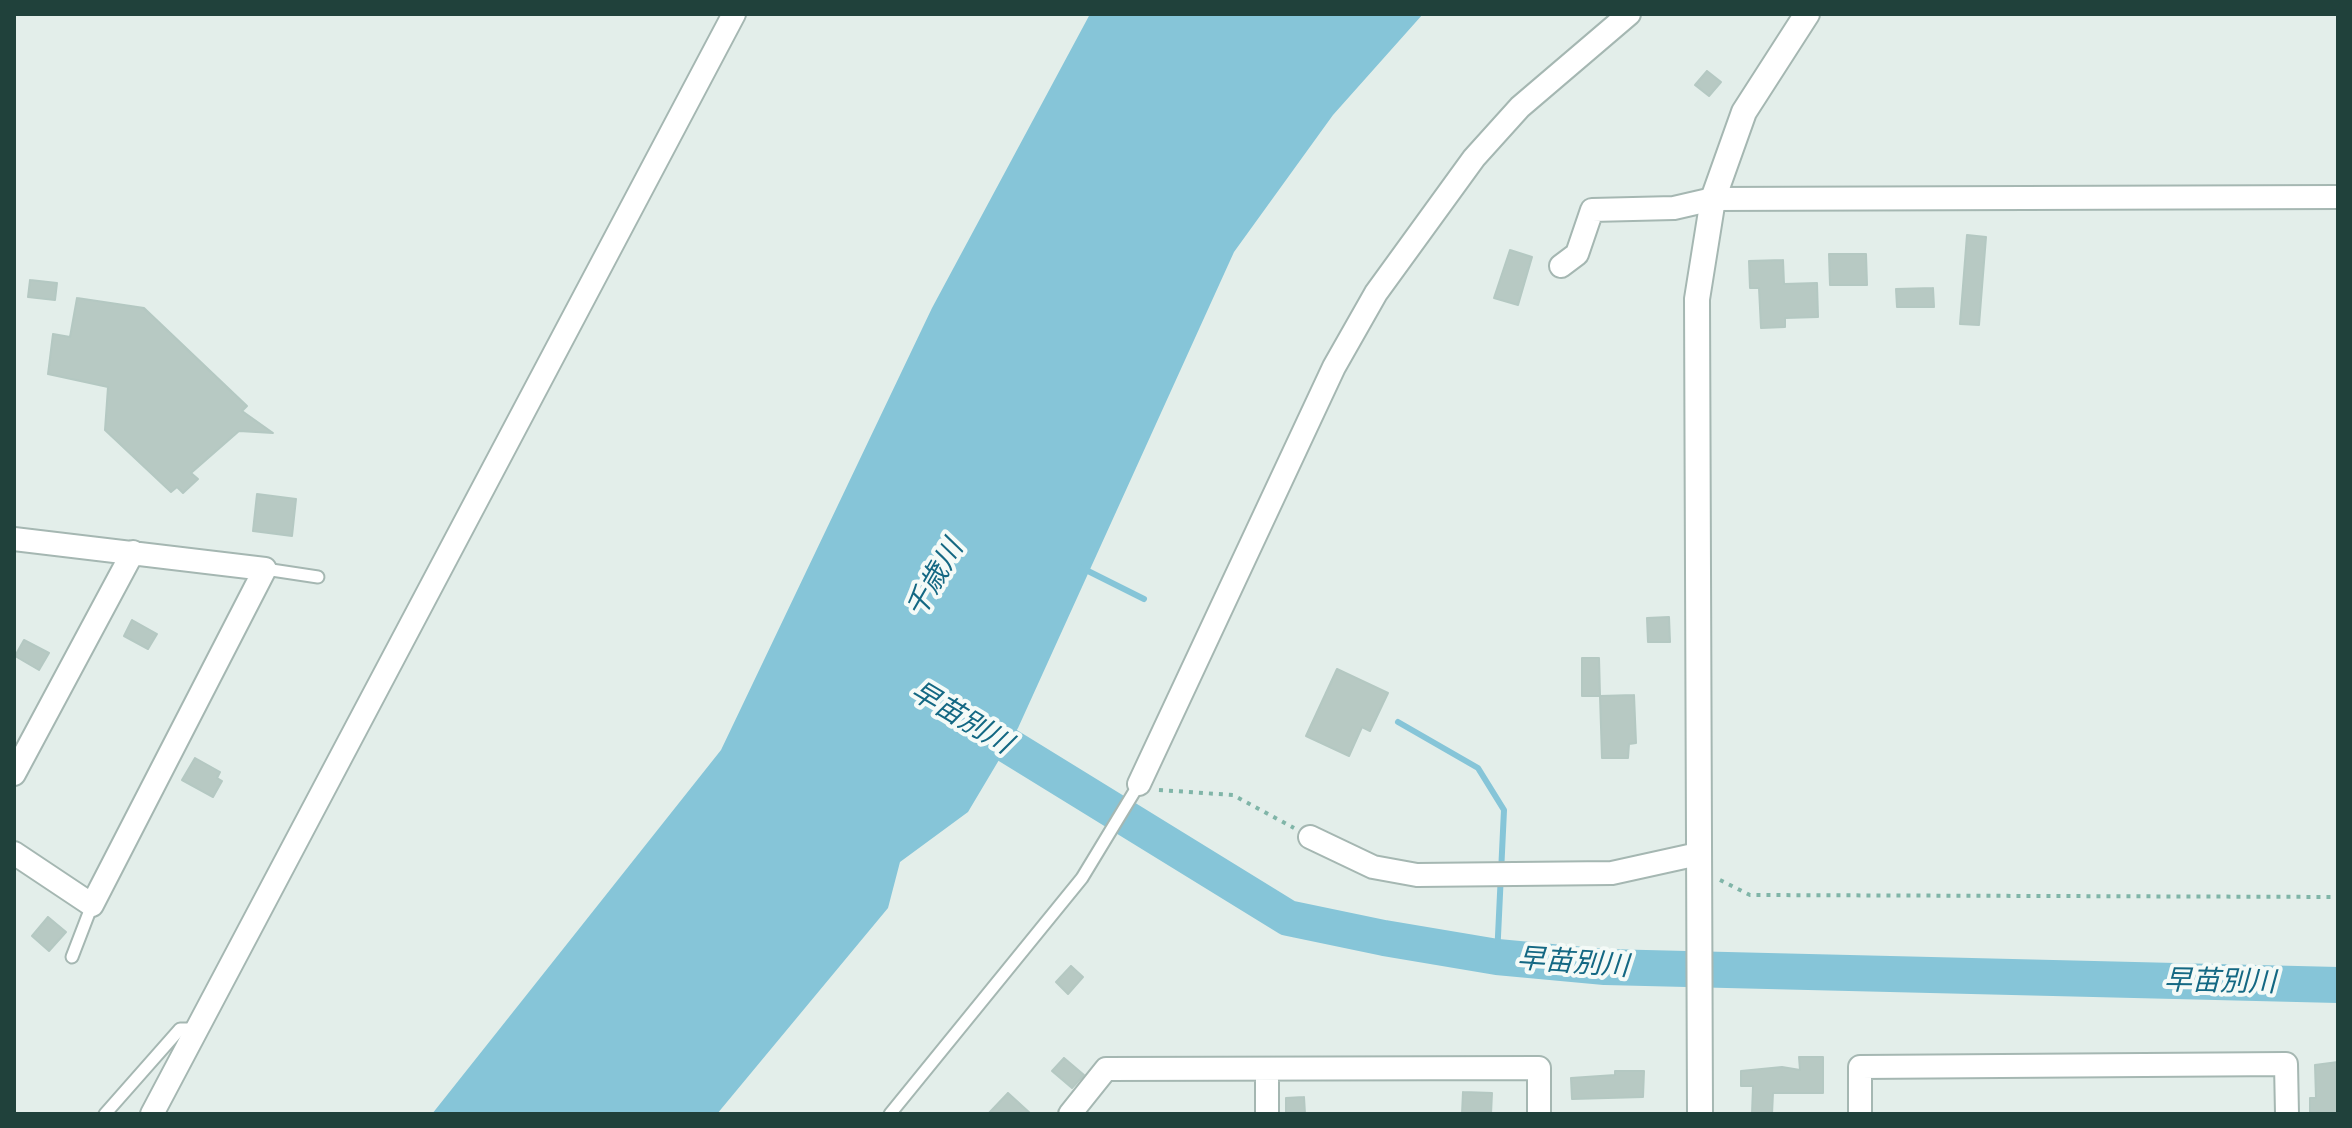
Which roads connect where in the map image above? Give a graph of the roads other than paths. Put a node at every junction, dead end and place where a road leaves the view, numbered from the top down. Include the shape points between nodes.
1 (734, 14) edge
2 (1629, 14) edge
3 (1807, 14) edge
4 (2338, 197) edge
5 (1713, 199) junction
6 (1561, 266) dead end
7 (14, 539) edge
8 (133, 552) junction
9 (265, 569) junction
10 (318, 577) dead end
11 (14, 774) edge
12 (1139, 784) joint
13 (1310, 837) road end
14 (14, 853) edge
15 (1697, 867) junction
16 (92, 905) junction
17 (72, 957) dead end
18 (198, 1029) junction
19 (1267, 1069) junction
20 (105, 1114) edge
21 (152, 1114) edge
22 (890, 1114) edge
23 (1070, 1114) edge
24 (1267, 1114) edge
25 (1539, 1114) edge
26 (1700, 1114) edge
27 (1860, 1114) edge
28 (2287, 1114) edge

1 - 18 street
2 - 12 street via 1520,107 1474,158 1376,293 1334,367
3 - 5 street via 1744,112
4 - 5 street
5 - 6 street via 1674,208 1592,210 1577,254
5 - 15 street via 1697,299
7 - 8 street
8 - 9 street
8 - 11 street
9 - 10 lane
9 - 16 street
12 - 22 lane via 1082,878
13 - 15 street via 1373,867 1417,875
14 - 16 street
15 - 26 street
16 - 17 lane
18 - 20 lane via 180,1029
18 - 21 street
19 - 23 street via 1106,1069
19 - 24 street
19 - 25 street via 1539,1068
27 - 28 street via 1860,1067 2286,1064

